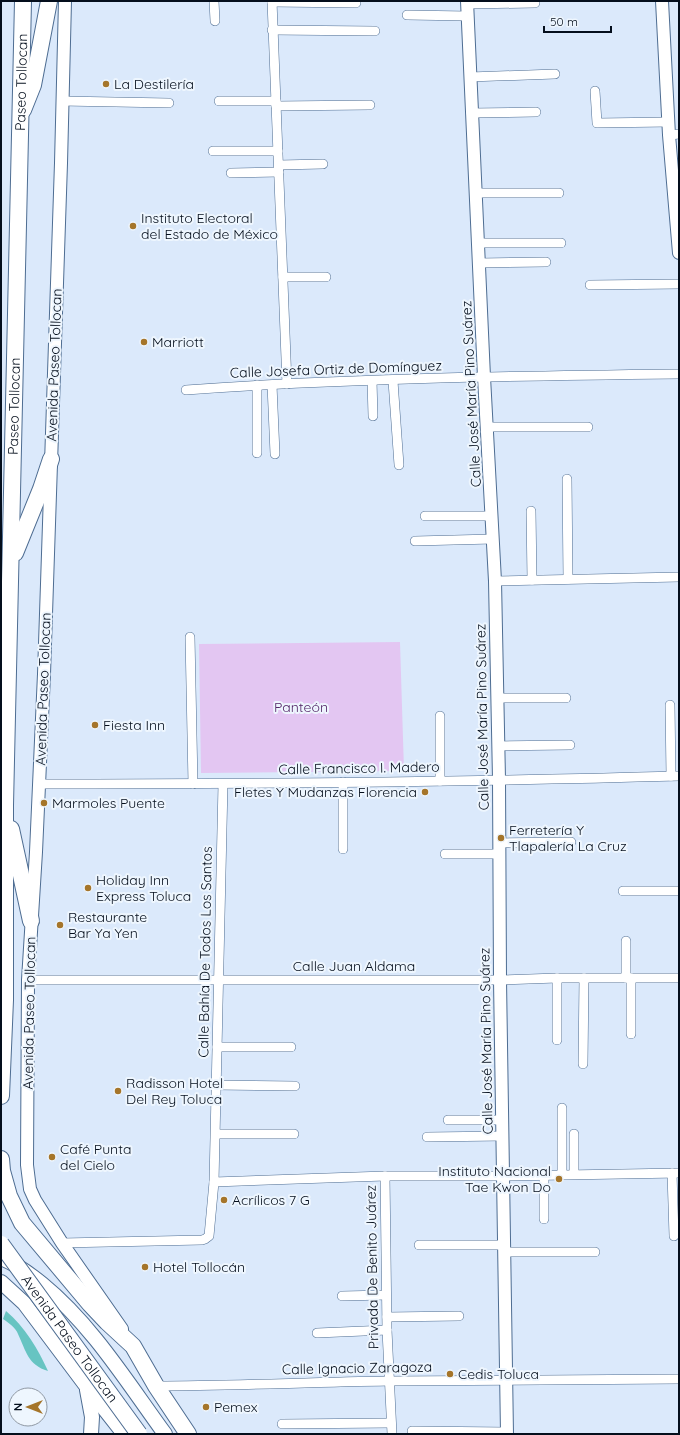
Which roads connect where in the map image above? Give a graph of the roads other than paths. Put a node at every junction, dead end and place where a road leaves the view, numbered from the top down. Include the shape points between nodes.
1 (22, 1) edge
2 (49, 1) edge
3 (65, 1) edge
4 (214, 1) edge
5 (272, 1) edge
6 (662, 1) edge
7 (467, 2) edge
8 (356, 3) dead end
9 (535, 3) dead end
10 (407, 16) dead end
11 (467, 16) junction
12 (215, 21) dead end
13 (272, 30) junction
14 (375, 31) dead end
15 (555, 74) dead end
16 (470, 77) junction
17 (595, 91) dead end
18 (62, 100) junction
19 (219, 101) dead end
20 (169, 103) dead end
21 (276, 104) junction
22 (370, 106) dead end
23 (536, 112) dead end
24 (471, 113) junction
25 (20, 117) junction
26 (669, 122) junction
27 (674, 134) edge
28 (214, 151) dead end
29 (278, 151) junction
30 (323, 164) dead end
31 (279, 168) junction
32 (231, 173) dead end
33 (476, 193) junction
34 (559, 193) dead end
35 (478, 243) junction
36 (561, 243) dead end
37 (679, 253) edge
38 (546, 262) dead end
39 (479, 263) junction
40 (283, 277) junction
41 (326, 277) dead end
42 (679, 284) edge
43 (590, 285) dead end
44 (679, 374) edge
45 (484, 377) junction
46 (393, 380) junction
47 (372, 381) junction
48 (272, 384) junction
49 (287, 384) junction
50 (257, 385) junction
51 (186, 390) dead end
52 (373, 416) dead end
53 (487, 427) junction
54 (588, 427) dead end
55 (257, 453) dead end
56 (275, 454) dead end
57 (51, 459) junction
58 (399, 465) dead end
59 (567, 479) dead end
60 (531, 511) dead end
61 (425, 516) dead end
62 (492, 516) junction
63 (493, 539) junction
64 (416, 541) dead end
65 (11, 564) junction
66 (679, 576) edge
67 (568, 579) junction
68 (532, 580) junction
69 (495, 581) junction
70 (190, 637) dead end
71 (498, 698) junction
72 (566, 698) dead end
73 (670, 706) dead end
74 (440, 716) dead end
75 (570, 745) dead end
76 (498, 746) junction
77 (675, 776) edge
78 (499, 780) junction
79 (440, 781) junction
80 (343, 782) junction
81 (40, 784) junction
82 (193, 784) junction
83 (223, 784) junction
84 (5, 805) junction
85 (571, 842) dead end
86 (499, 848) junction
87 (343, 849) dead end
88 (446, 854) dead end
89 (623, 891) dead end
90 (679, 891) edge
91 (31, 921) junction
92 (626, 941) dead end
93 (5, 955) junction
94 (1, 974) edge
95 (557, 978) junction
96 (584, 978) junction
97 (628, 978) junction
98 (679, 978) edge
99 (28, 980) junction
100 (219, 980) junction
101 (500, 980) junction
102 (631, 1034) dead end
103 (557, 1040) dead end
104 (217, 1047) junction
105 (291, 1047) dead end
106 (584, 1064) dead end
107 (216, 1085) junction
108 (295, 1086) dead end
109 (1, 1096) edge
110 (562, 1108) dead end
111 (448, 1120) dead end
112 (502, 1120) junction
113 (216, 1134) junction
114 (294, 1134) dead end
115 (574, 1134) dead end
116 (503, 1136) junction
117 (427, 1137) dead end
118 (1, 1159) edge
119 (676, 1173) edge
120 (562, 1174) junction
121 (574, 1174) junction
122 (544, 1175) junction
123 (385, 1176) junction
124 (503, 1176) junction
125 (214, 1182) junction
126 (544, 1219) dead end
127 (674, 1236) dead end
128 (62, 1243) junction
129 (1, 1244) edge
130 (419, 1245) dead end
131 (505, 1248) junction
132 (594, 1252) dead end
133 (1, 1258) edge
134 (1, 1282) edge
135 (386, 1295) junction
136 (342, 1296) dead end
137 (459, 1316) dead end
138 (387, 1317) junction
139 (387, 1330) junction
140 (317, 1333) dead end
141 (133, 1346) junction
142 (679, 1379) edge
143 (389, 1381) junction
144 (505, 1381) junction
145 (156, 1386) junction
146 (87, 1387) junction
147 (391, 1423) junction
148 (282, 1424) dead end
149 (412, 1431) dead end
150 (507, 1433) edge
151 (91, 1434) edge
152 (124, 1434) edge
153 (139, 1434) edge
154 (165, 1434) edge
155 (188, 1434) edge
156 (392, 1434) edge

1 - 25 highway, Paseo Tollocan
2 - 25 highway via 33,85
3 - 18 main road, Avenida Paseo Tollocan
4 - 12 street
5 - 8 street
5 - 13 street
6 - 26 main road
7 - 9 street
7 - 11 main road, Calle José María Pino Suárez
10 - 11 street
11 - 16 main road, Calle José María Pino Suárez
13 - 14 street
13 - 21 street
15 - 16 street
16 - 24 main road, Calle José María Pino Suárez
17 - 26 street via 597,122
18 - 20 street
18 - 57 main road, Avenida Paseo Tollocan
19 - 21 street
21 - 22 street
21 - 29 street
23 - 24 street
24 - 33 main road, Calle José María Pino Suárez
25 - 65 highway, Paseo Tollocan
26 - 27 main road
27 - 37 main road
28 - 29 street
29 - 31 street
30 - 31 street
31 - 32 street
31 - 40 street
33 - 34 street
33 - 35 main road, Calle José María Pino Suárez
35 - 36 street
35 - 39 main road, Calle José María Pino Suárez
38 - 39 street
39 - 45 main road, Calle José María Pino Suárez
40 - 41 street
40 - 49 street
42 - 43 street
44 - 45 street, Calle Josefa Ortiz de Domínguez
45 - 46 street, Calle Josefa Ortiz de Domínguez
45 - 53 main road, Calle José María Pino Suárez
46 - 47 street, Calle Josefa Ortiz de Domínguez
46 - 58 street
47 - 49 street, Calle Josefa Ortiz de Domínguez
47 - 52 street
48 - 49 street, Calle Josefa Ortiz de Domínguez
48 - 50 street, Calle Josefa Ortiz de Domínguez
48 - 56 street
50 - 51 street, Calle Josefa Ortiz de Domínguez
50 - 55 street
53 - 54 street
53 - 62 main road, Calle José María Pino Suárez
57 - 65 highway
57 - 81 main road, Avenida Paseo Tollocan
59 - 67 street
60 - 68 street
61 - 62 street
62 - 63 main road, Calle José María Pino Suárez
63 - 64 street
63 - 69 main road, Calle José María Pino Suárez
65 - 84 highway, Paseo Tollocan
66 - 67 street
67 - 68 street
68 - 69 street
69 - 71 main road, Calle José María Pino Suárez
70 - 82 street
71 - 72 street
71 - 76 main road, Calle José María Pino Suárez
73 - 77 street
74 - 79 street
75 - 76 street
76 - 78 main road, Calle José María Pino Suárez
77 - 78 street, Calle Francisco I. Madero
78 - 79 street, Calle Francisco I. Madero
78 - 86 main road, Calle José María Pino Suárez
79 - 80 street, Calle Francisco I. Madero
80 - 83 street, Calle Francisco I. Madero
80 - 87 street
81 - 82 street, Calle Francisco I. Madero
81 - 91 main road, Avenida Paseo Tollocan
82 - 83 street, Calle Francisco I. Madero
83 - 100 street, Calle Bahía De Todos Los Santos
84 - 91 highway
84 - 93 highway, Paseo Tollocan
85 - 86 street
86 - 88 street
86 - 101 main road, Calle José María Pino Suárez
89 - 90 street
91 - 99 main road, Avenida Paseo Tollocan
92 - 97 street
93 - 94 main road, Avenida Paseo Tollocan
93 - 109 highway, Avenida Paseo Tollocan
95 - 96 street, Calle Juan Aldama
95 - 101 street, Calle Juan Aldama
95 - 103 street
96 - 97 street, Calle Juan Aldama
96 - 106 street
97 - 98 street, Calle Juan Aldama
97 - 102 street
99 - 100 street, Calle Juan Aldama
99 - 128 main road, Avenida Paseo Tollocan via 26,1165 30,1189 35,1200
100 - 101 street, Calle Juan Aldama
100 - 104 street, Calle Bahía De Todos Los Santos
101 - 112 main road, Calle José María Pino Suárez
104 - 105 street
104 - 107 street, Calle Bahía De Todos Los Santos
107 - 108 street
107 - 113 street, Calle Bahía De Todos Los Santos
110 - 120 street
111 - 112 street
112 - 116 main road, Calle José María Pino Suárez
113 - 114 street
113 - 125 street, Calle Bahía De Todos Los Santos
115 - 121 street
116 - 117 street
116 - 124 main road, Calle José María Pino Suárez
118 - 141 highway, Avenida Paseo Tollocan via 9,1196 22,1223 90,1304
119 - 121 street
119 - 127 street
120 - 121 street
120 - 122 street
122 - 124 street
122 - 126 street
123 - 124 street
123 - 125 street
123 - 135 street, Privada De Benito Juárez
124 - 131 main road, Calle José María Pino Suárez
125 - 128 street, Calle Bahía De Todos Los Santos via 210,1233 205,1239
128 - 141 main road, Avenida Paseo Tollocan
129 - 153 highway, Avenida Paseo Tollocan, bridge
130 - 131 street
131 - 132 street
131 - 144 main road, Calle José María Pino Suárez
133 - 154 main road via 34,1278 78,1317
134 - 146 main road via 24,1303
135 - 136 street
135 - 138 street, Privada De Benito Juárez
137 - 138 street
138 - 139 street, Privada De Benito Juárez
139 - 140 street
139 - 143 street, Privada De Benito Juárez
141 - 145 highway, Avenida Paseo Tollocan
142 - 144 street, Calle Ignacio Zaragoza
143 - 144 street, Calle Ignacio Zaragoza
143 - 145 street, Calle Ignacio Zaragoza
143 - 147 street, Privada De Benito Juárez
144 - 150 main road, Calle José María Pino Suárez
145 - 155 highway, Avenida Paseo Tollocan
146 - 151 main road via 92,1418
146 - 152 main road
147 - 148 street
147 - 156 street, Privada De Benito Juárez
149 - 150 street

